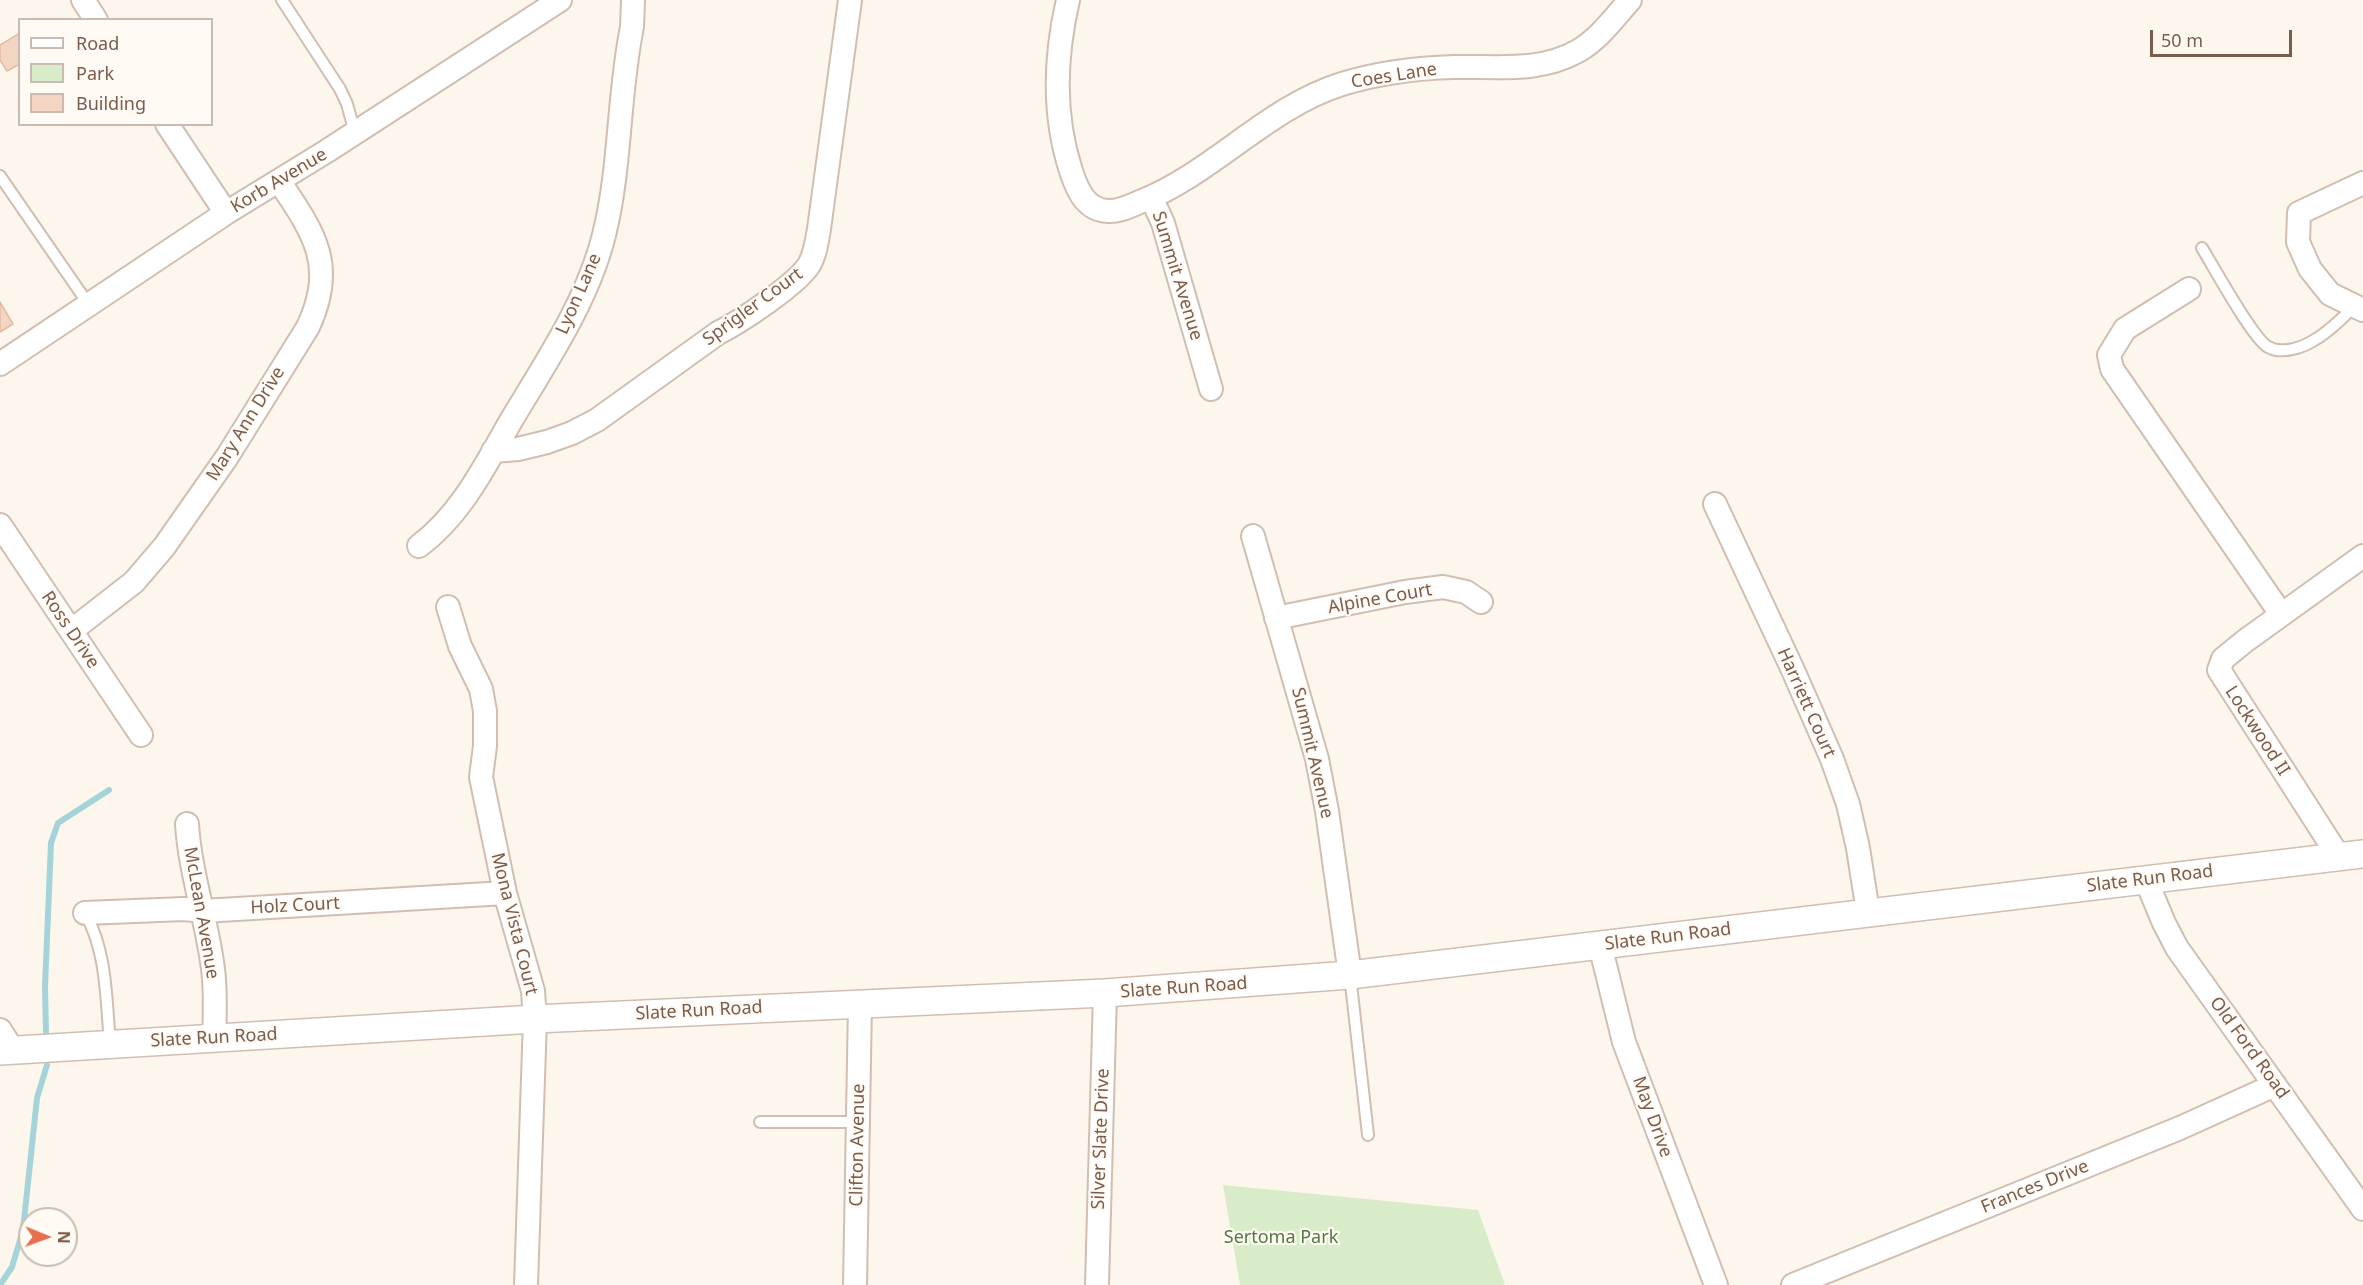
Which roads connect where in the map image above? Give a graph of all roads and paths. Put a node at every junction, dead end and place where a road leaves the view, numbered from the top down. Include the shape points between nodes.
1 (83, 0) edge
2 (282, 0) edge
3 (560, 0) edge
4 (633, 0) edge
5 (850, 0) edge
6 (1068, 0) edge
7 (1630, 0) edge
8 (95, 18) edge
9 (167, 126) edge
10 (355, 134) junction
11 (0, 176) edge
12 (279, 181) junction
13 (2363, 183) edge
14 (1151, 197) junction
15 (226, 213) junction
16 (2202, 248) dead end
17 (2188, 289) dead end
18 (88, 305) junction
19 (2359, 308) edge
20 (0, 364) edge
21 (1211, 389) dead end
22 (493, 451) junction
23 (1715, 504) dead end
24 (0, 525) edge
25 (1253, 536) dead end
26 (419, 546) dead end
27 (2363, 556) edge
28 (1481, 602) dead end
29 (448, 607) dead end
30 (2281, 614) junction
31 (1276, 618) junction
32 (71, 631) junction
33 (141, 735) dead end
34 (187, 824) dead end
35 (2351, 856) edge
36 (2146, 880) junction
37 (505, 893) junction
38 (203, 911) junction
39 (1868, 912) junction
40 (85, 913) joint
41 (1600, 945) junction
42 (1350, 975) junction
43 (1105, 993) junction
44 (860, 1004) junction
45 (536, 1019) junction
46 (214, 1038) junction
47 (4, 1044) edge
48 (110, 1044) junction
49 (2275, 1085) junction
50 (760, 1122) dead end
51 (859, 1122) junction
52 (1368, 1135) dead end
53 (2363, 1209) edge
54 (526, 1285) edge
55 (855, 1285) edge
56 (1097, 1285) edge
57 (1716, 1285) edge
58 (1793, 1285) edge

1 - 8 street
2 - 10 lane via 340,89
3 - 10 street, Korb Avenue
4 - 22 street, Lyon Lane via 613,186 598,255 560,338
5 - 22 street, Sprigler Court via 819,229 810,264 799,277 747,316 597,420 547,442
6 - 14 street, Coes Lane via 1063,23 1058,116 1076,187 1095,209 1108,212
7 - 14 street, Coes Lane via 1598,36 1560,60 1513,68 1453,67 1395,72 1339,85 1261,127
9 - 15 street
10 - 12 street, Korb Avenue
11 - 18 lane
12 - 15 street, Korb Avenue
12 - 32 street, Mary Ann Drive via 308,228 318,253 322,271 317,308 227,457 164,547 134,582
13 - 19 street via 2299,213 2298,242 2310,268 2330,294
14 - 21 street, Summit Avenue via 1163,224
15 - 18 street, Korb Avenue
16 - 19 lane via 2254,333 2268,347 2302,347
17 - 30 street via 2125,329 2109,355 2112,369
18 - 20 street, Korb Avenue
22 - 26 street, Lyon Lane via 464,499
23 - 39 street, Harriett Court via 1832,759 1848,804
24 - 32 street, Ross Drive
25 - 31 street, Summit Avenue
27 - 30 street, Lockwood II
28 - 31 street, Alpine Court via 1466,592 1443,587
29 - 37 street, Mona Vista Court via 460,646 481,689 485,711 481,777
30 - 35 street, Lockwood II via 2223,658 2219,670
31 - 42 street, Summit Avenue via 1317,759
32 - 33 street, Ross Drive
34 - 38 street, McLean Avenue via 190,857
35 - 36 street, Slate Run Road
36 - 39 street, Slate Run Road
36 - 49 street, Old Ford Road via 2177,948
37 - 38 street, Holz Court
37 - 45 street, Mona Vista Court via 533,991
38 - 40 street, Holz Court
38 - 46 street, McLean Avenue via 213,969
39 - 41 street, Slate Run Road
40 - 48 lane via 94,928 103,972
41 - 42 street, Slate Run Road
41 - 57 street, May Drive via 1624,1042
42 - 43 street, Slate Run Road
42 - 52 lane
43 - 44 street, Slate Run Road
43 - 56 street, Silver Slate Drive
44 - 45 street, Slate Run Road
44 - 51 street, Clifton Avenue
45 - 46 street, Slate Run Road
45 - 54 street, Mona Vista Court
46 - 48 street, Slate Run Road
47 - 48 street, Slate Run Road
49 - 53 street, Old Ford Road
49 - 58 street, Frances Drive via 2180,1128
50 - 51 lane
51 - 55 street, Clifton Avenue

